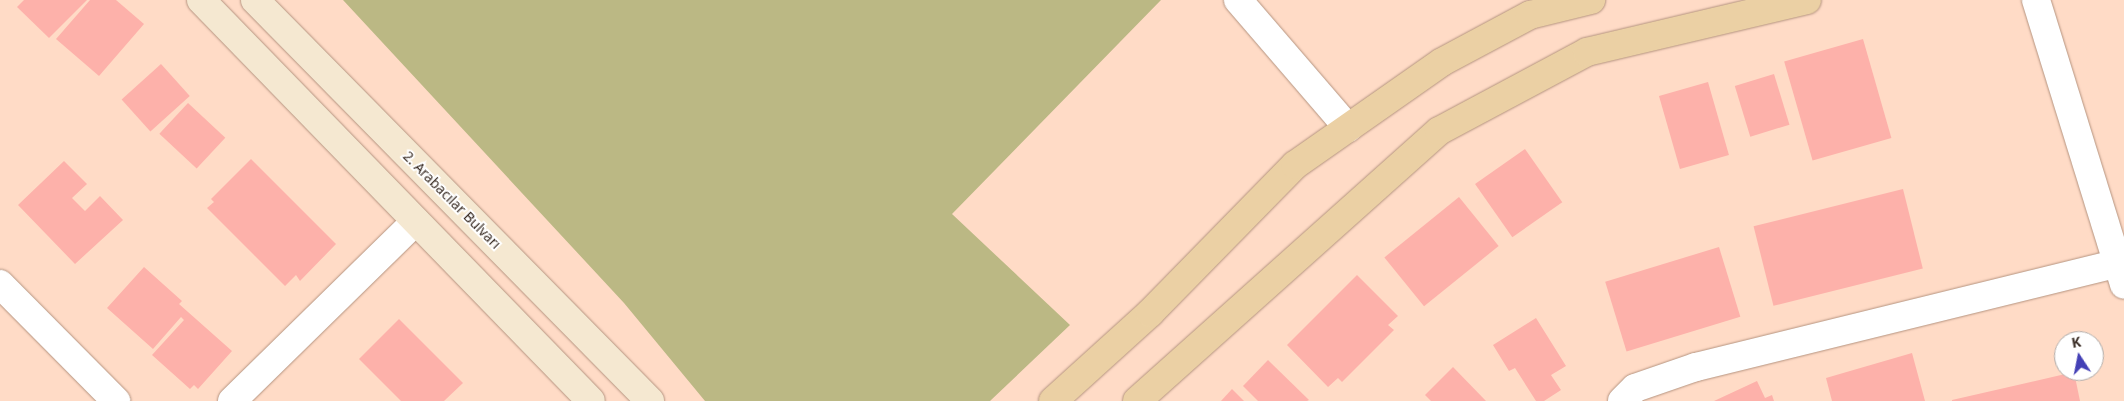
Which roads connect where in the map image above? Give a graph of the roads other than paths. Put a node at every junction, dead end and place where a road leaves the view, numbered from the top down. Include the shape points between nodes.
1 (201, 0) edge
2 (255, 0) edge
3 (1238, 0) edge
4 (1807, 0) edge
5 (2036, 0) edge
6 (1578, 2) edge
7 (1348, 128) junction
8 (416, 221) junction
9 (2122, 271) edge
10 (0, 284) edge
11 (116, 401) edge
12 (232, 401) edge
13 (591, 401) edge
14 (650, 401) edge
15 (1053, 401) edge
16 (1137, 401) edge
17 (1622, 401) edge

1 - 8 main road
2 - 14 main road, 2. Arabacılar Bulvarı
3 - 7 street
4 - 16 main road via 1587,52 1439,131
5 - 9 street
6 - 7 main road via 1530,15 1442,62
7 - 15 main road via 1295,165 1150,313
8 - 12 street
8 - 13 main road
9 - 17 street via 1696,366 1635,388
10 - 11 street

